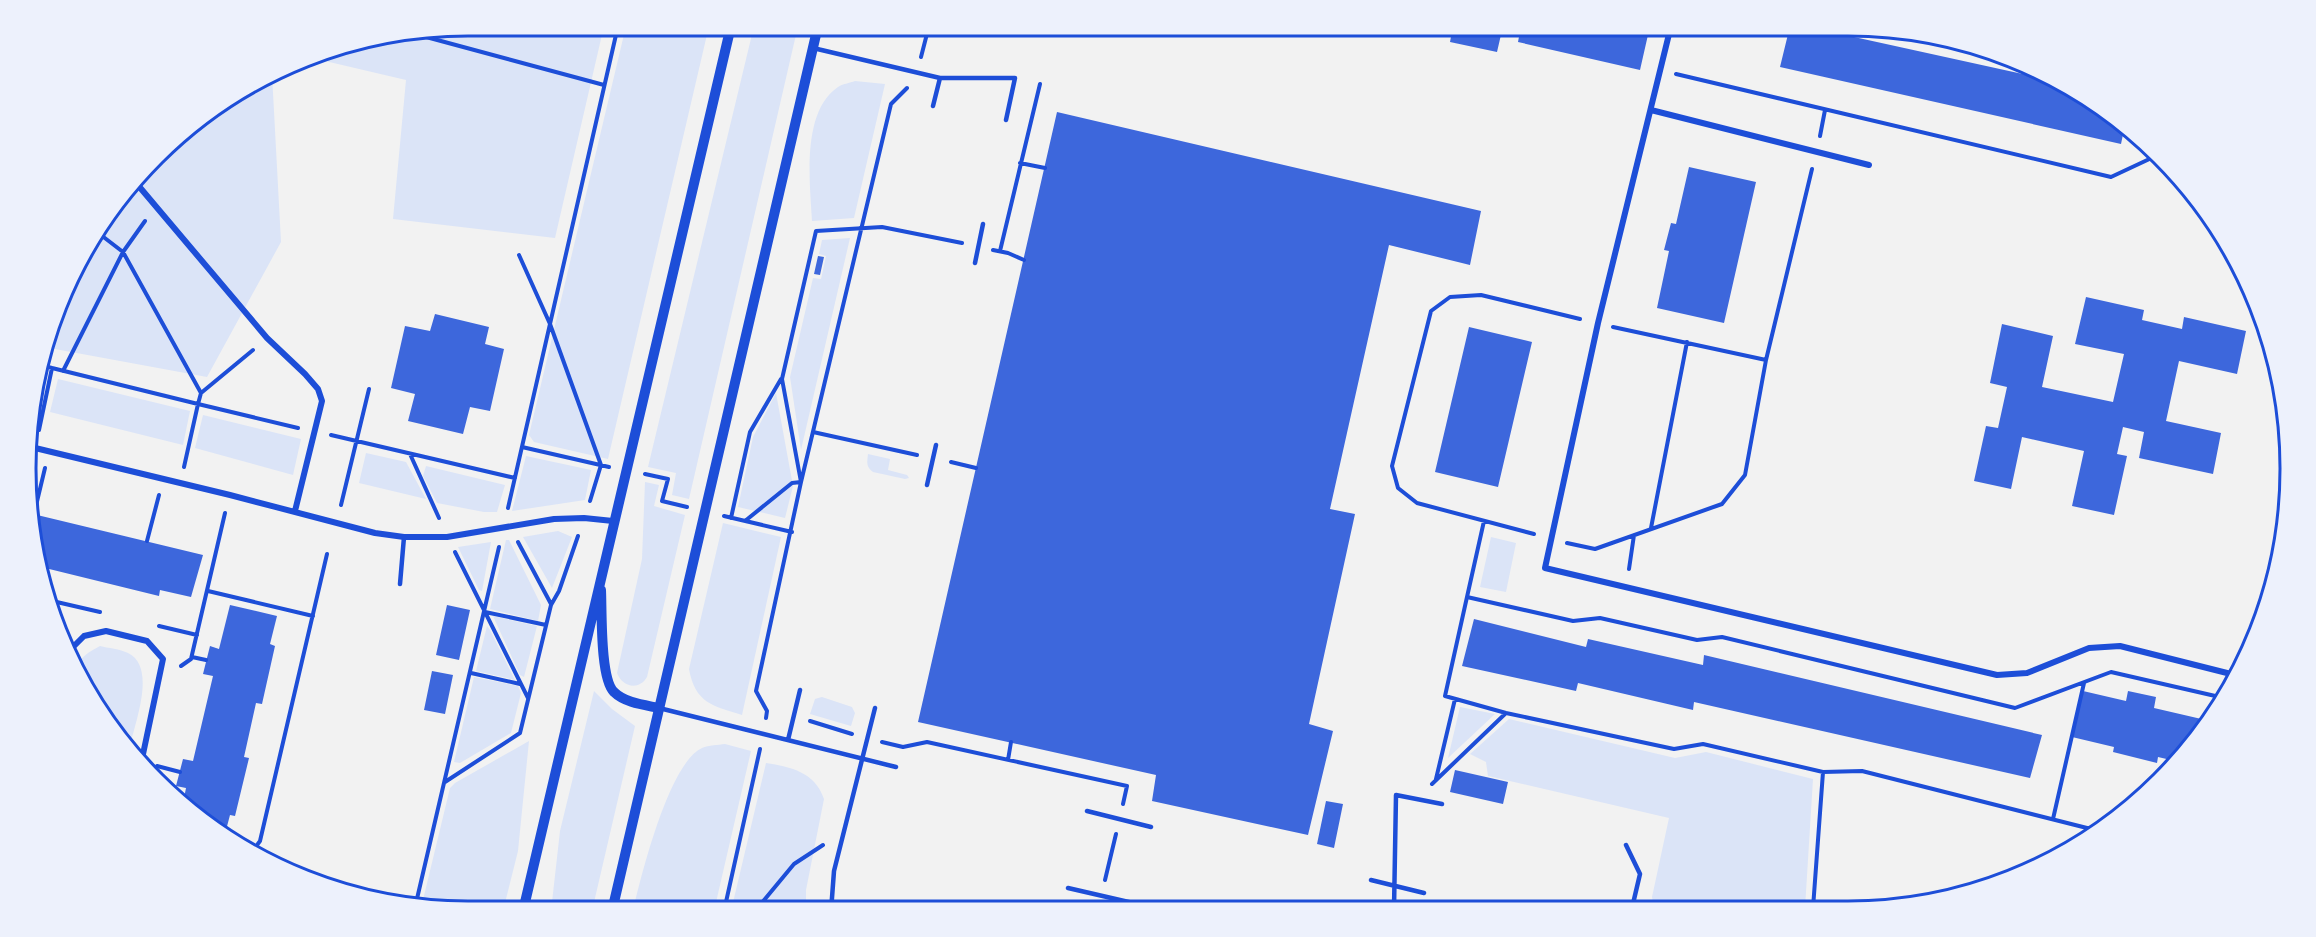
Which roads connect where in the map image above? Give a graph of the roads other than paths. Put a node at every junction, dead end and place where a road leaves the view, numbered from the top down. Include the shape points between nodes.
1 (729, 36) edge
2 (816, 36) edge
3 (1669, 36) edge
4 (813, 48) junction
5 (940, 78) junction
6 (933, 106) dead end
7 (1651, 110) junction
8 (1006, 120) dead end
9 (1869, 165) dead end
10 (139, 187) edge
11 (983, 224) dead end
12 (975, 263) dead end
13 (936, 445) dead end
14 (37, 449) edge
15 (927, 485) dead end
16 (295, 512) junction
17 (613, 521) junction
18 (404, 537) junction
19 (601, 575) junction
20 (400, 584) dead end
21 (74, 646) edge
22 (2228, 673) edge
23 (800, 690) dead end
24 (658, 708) junction
25 (874, 708) dead end
26 (788, 740) junction
27 (143, 754) edge
28 (861, 759) junction
29 (896, 767) dead end
30 (1442, 804) dead end
31 (1088, 811) dead end
32 (1151, 827) dead end
33 (1626, 845) dead end
34 (1371, 880) dead end
35 (1395, 886) junction
36 (1068, 888) dead end
37 (1424, 893) dead end
38 (525, 901) edge
39 (614, 901) edge
40 (832, 901) edge
41 (1124, 901) edge
42 (1394, 901) edge
43 (1634, 901) edge

1 - 17 street
2 - 4 street
3 - 7 street
4 - 5 lane
4 - 24 street
5 - 6 lane
5 - 8 lane via 1015,78
7 - 9 street
7 - 22 street via 1598,323 1545,568 1997,675 2027,673 2089,648 2120,646
10 - 16 street via 267,338 318,388 322,401
11 - 12 lane
13 - 15 lane
14 - 16 street
16 - 18 street
17 - 18 street via 554,519 447,537
17 - 19 street
18 - 20 lane
19 - 24 street via 606,677 614,693
19 - 38 street
21 - 27 street via 84,636 106,631 147,641 163,659
23 - 26 lane
24 - 26 lane
24 - 39 street
25 - 28 lane
26 - 28 lane
28 - 29 lane
28 - 40 lane via 834,870
30 - 35 lane via 1396,795
31 - 32 lane
33 - 43 lane via 1640,874
34 - 35 lane
35 - 37 lane
35 - 42 lane
36 - 41 lane

